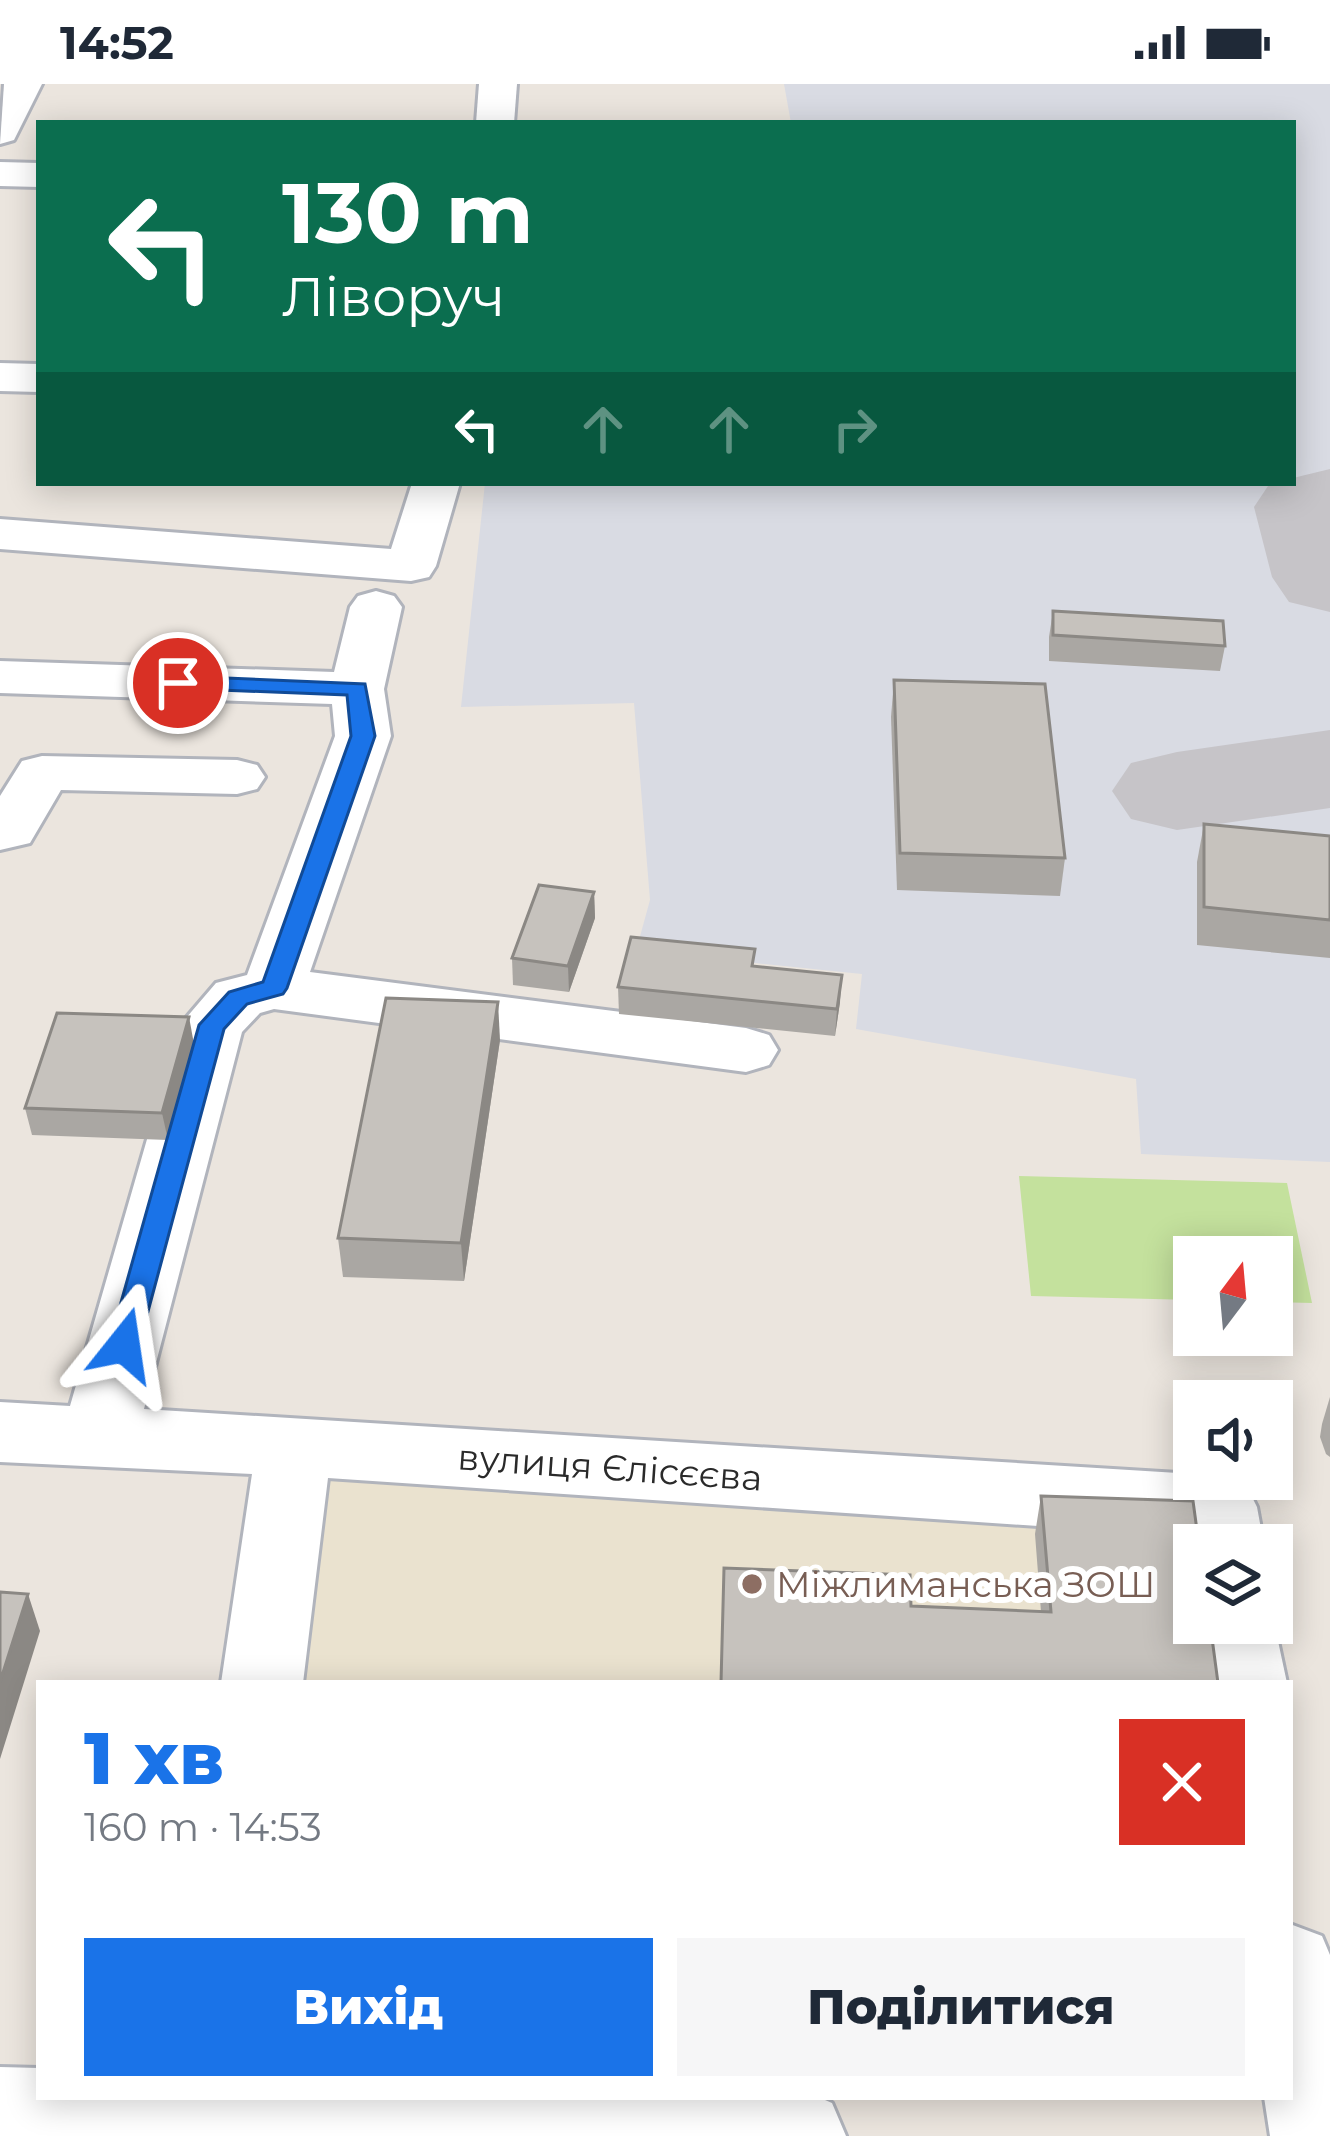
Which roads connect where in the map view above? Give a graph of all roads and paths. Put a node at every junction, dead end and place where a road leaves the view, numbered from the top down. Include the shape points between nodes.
1 (22, 84) edge
2 (498, 84) edge
3 (495, 120) edge
4 (0, 132) edge
5 (0, 174) edge
6 (36, 175) edge
7 (0, 377) edge
8 (36, 378) edge
9 (435, 486) edge
10 (0, 535) edge
11 (376, 607) dead end
12 (0, 677) edge
13 (357, 689) junction
14 (236, 777) dead end
15 (0, 832) edge
16 (274, 988) junction
17 (746, 1050) dead end
18 (0, 1432) edge
19 (99, 1436) junction
20 (294, 1446) junction
21 (1199, 1524) edge
22 (1240, 1644) edge
23 (262, 1680) edge
24 (1246, 1680) edge
25 (1293, 1986) edge
26 (203, 2108) edge
27 (0, 2113) edge
28 (799, 2136) edge
29 (1316, 2136) edge

1 - 4 street
2 - 3 street
5 - 6 street
7 - 8 street
9 - 10 street via 411,566
11 - 13 street
12 - 13 street
13 - 16 street via 363,736
14 - 15 street via 42,773 9,830
16 - 17 street
16 - 19 street via 238,998 212,1025
18 - 19 street, вулиця Єлісєєва
19 - 20 street, вулиця Єлісєєва
20 - 21 street, вулиця Єлісєєва
20 - 23 street
22 - 24 street
25 - 29 street
26 - 27 street
26 - 28 street

